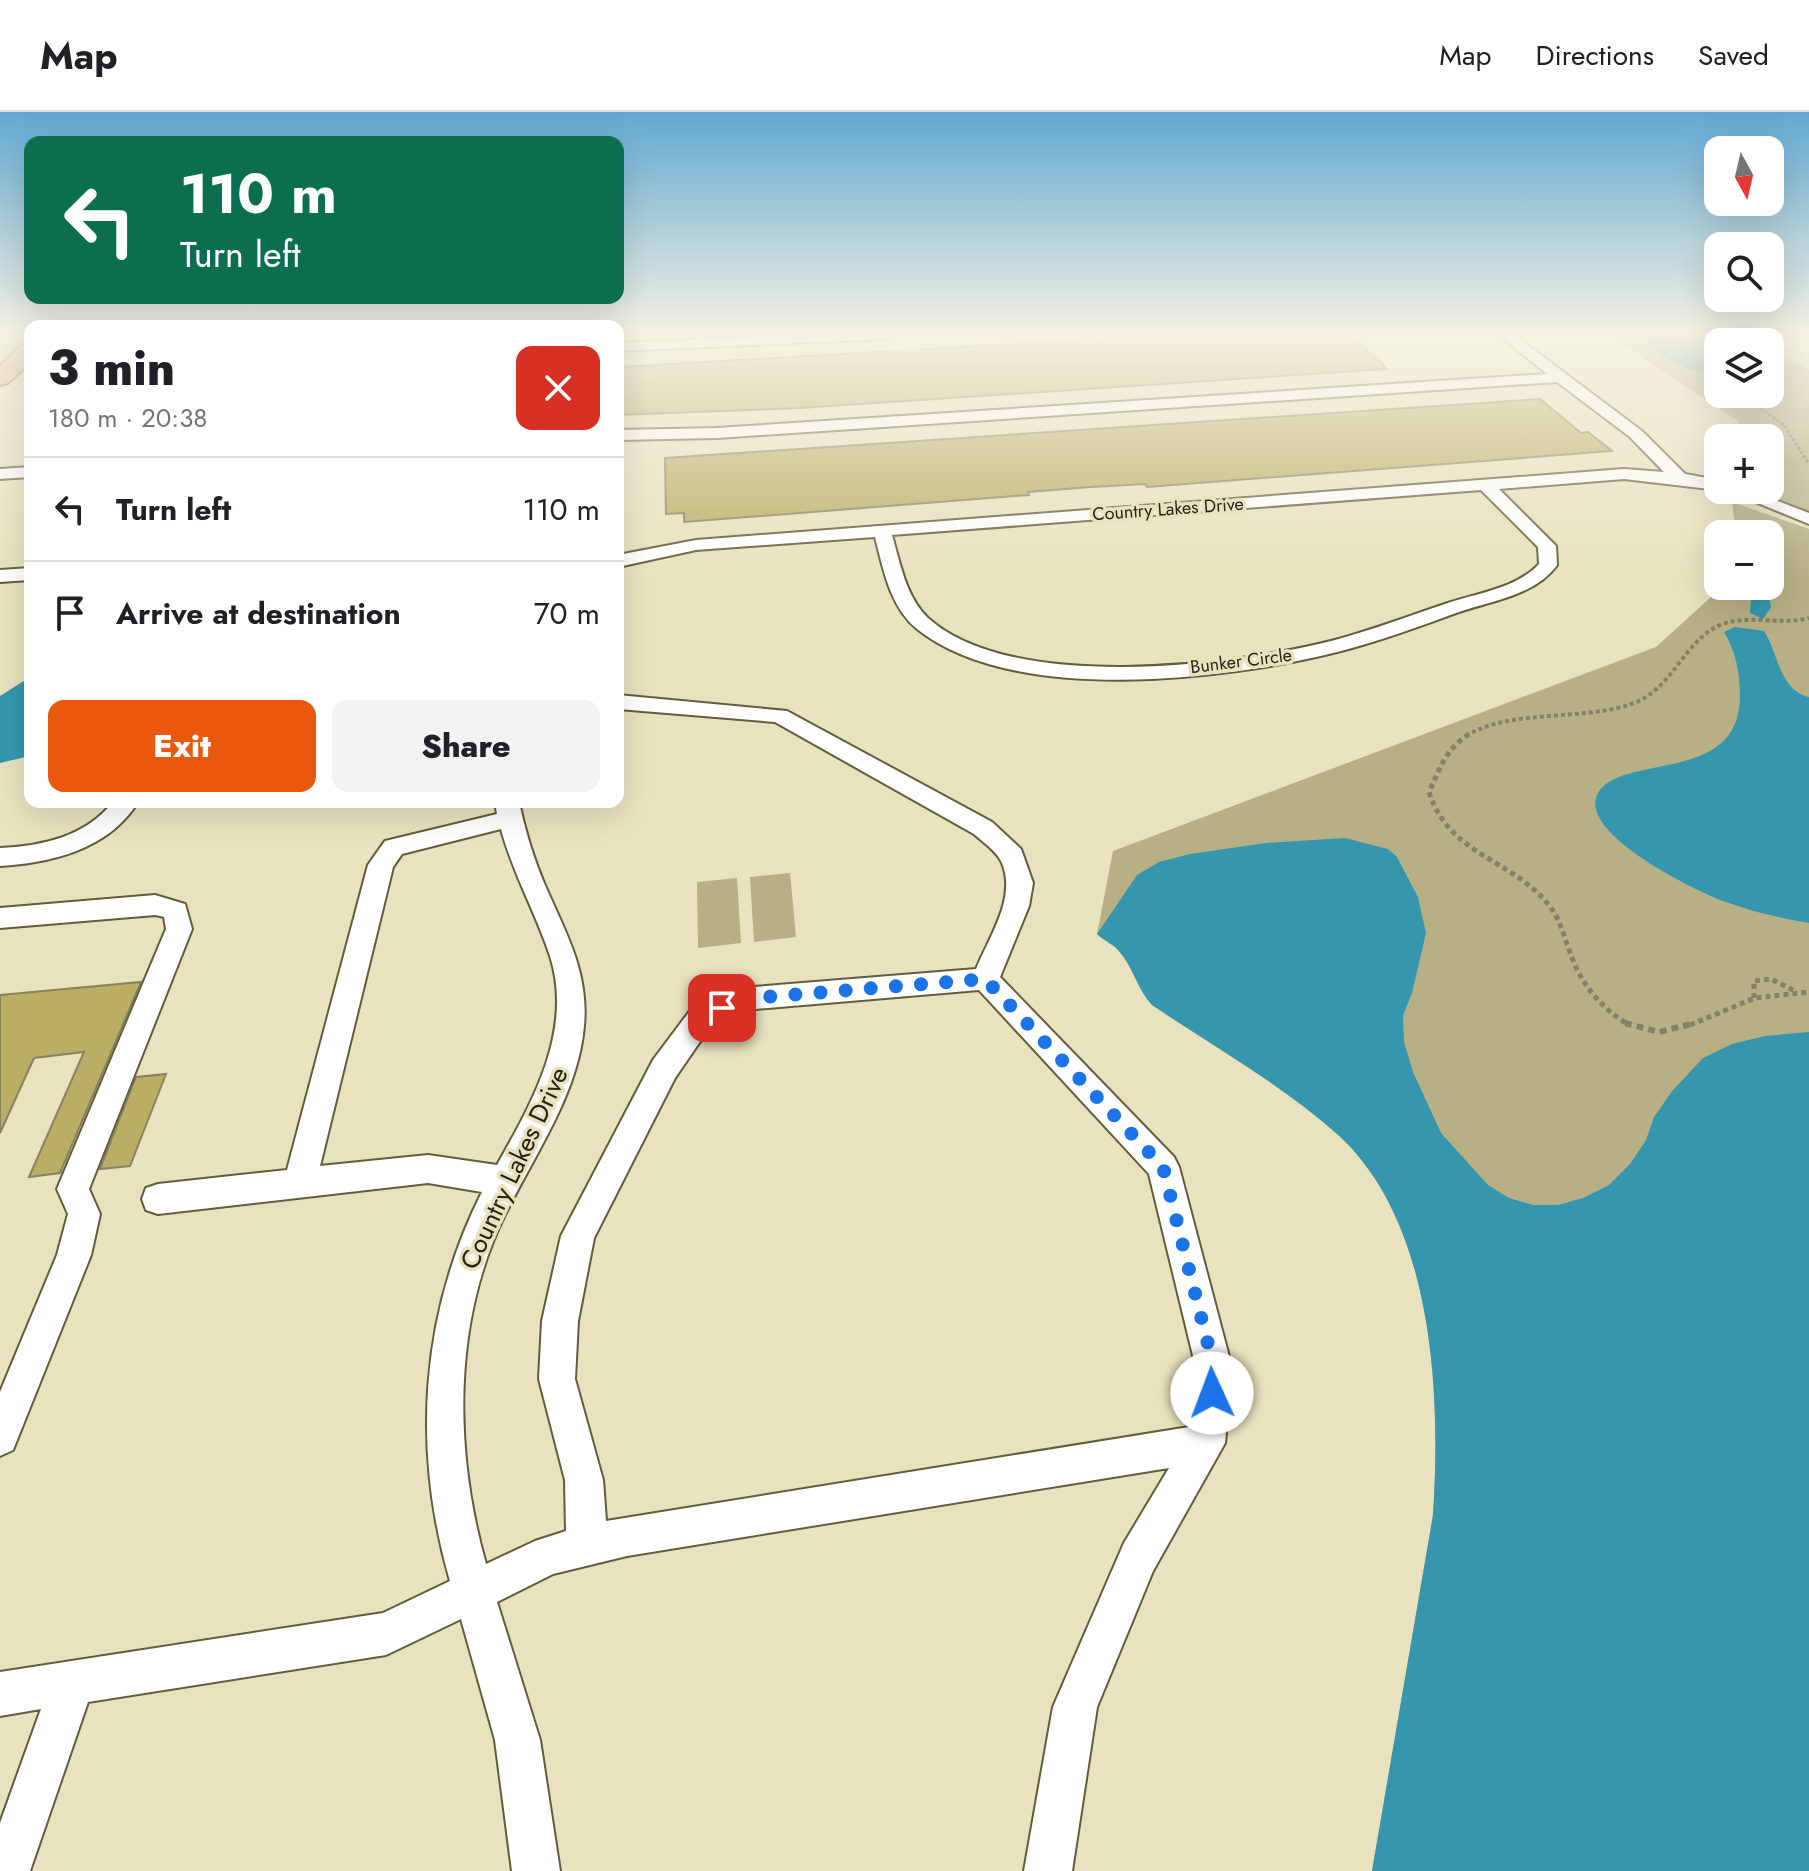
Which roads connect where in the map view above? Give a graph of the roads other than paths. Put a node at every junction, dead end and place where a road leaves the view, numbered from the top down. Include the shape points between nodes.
1 (950, 417) edge
2 (1612, 417) edge
3 (624, 435) edge
4 (24, 472) edge
5 (0, 474) edge
6 (1679, 478) junction
7 (1704, 482) edge
8 (1486, 485) junction
9 (1770, 504) edge
10 (1809, 519) edge
11 (882, 531) junction
12 (624, 559) edge
13 (24, 574) edge
14 (0, 576) edge
15 (624, 703) edge
16 (121, 808) edge
17 (508, 811) edge
18 (0, 857) edge
19 (0, 918) edge
20 (985, 979) junction
21 (503, 1181) junction
22 (300, 1183) junction
23 (158, 1199) dead end
24 (0, 1437) edge
25 (1206, 1443) junction
26 (587, 1546) junction
27 (475, 1590) junction
28 (73, 1682) junction
29 (0, 1694) edge
30 (6, 1871) edge
31 (536, 1871) edge
32 (1048, 1871) edge

1 - 3 street
2 - 6 street
4 - 5 street
6 - 7 street, Country Lakes Drive
6 - 8 street, Country Lakes Drive via 1624,474
8 - 11 street, Country Lakes Drive
8 - 11 street, Bunker Circle via 1547,546 1548,565 1537,577 1338,645 1208,667 1044,668 976,654 930,630 912,613 901,595
9 - 10 street
11 - 12 street, Country Lakes Drive via 663,549
13 - 14 street
15 - 20 street via 779,716 983,828 1012,855 1020,883 1016,906
16 - 18 street via 107,823 65,846
17 - 21 street, Country Lakes Drive via 522,859 565,955 572,997 570,1031 555,1086
17 - 22 street via 394,847 381,865
19 - 24 street via 155,905 176,911 179,929 73,1189 84,1214 74,1255
20 - 25 street via 1163,1167 1214,1368
20 - 26 street via 741,999 702,1016 664,1069 578,1236 560,1321 557,1379 584,1480
21 - 22 street via 428,1169
21 - 27 street, Country Lakes Drive via 463,1279 445,1380 447,1472
22 - 23 street
25 - 26 street
25 - 32 street via 1138,1557 1075,1707
26 - 27 street via 549,1555
27 - 28 street via 386,1634
27 - 31 street, Country Lakes Drive via 514,1724
28 - 29 street
28 - 30 street

